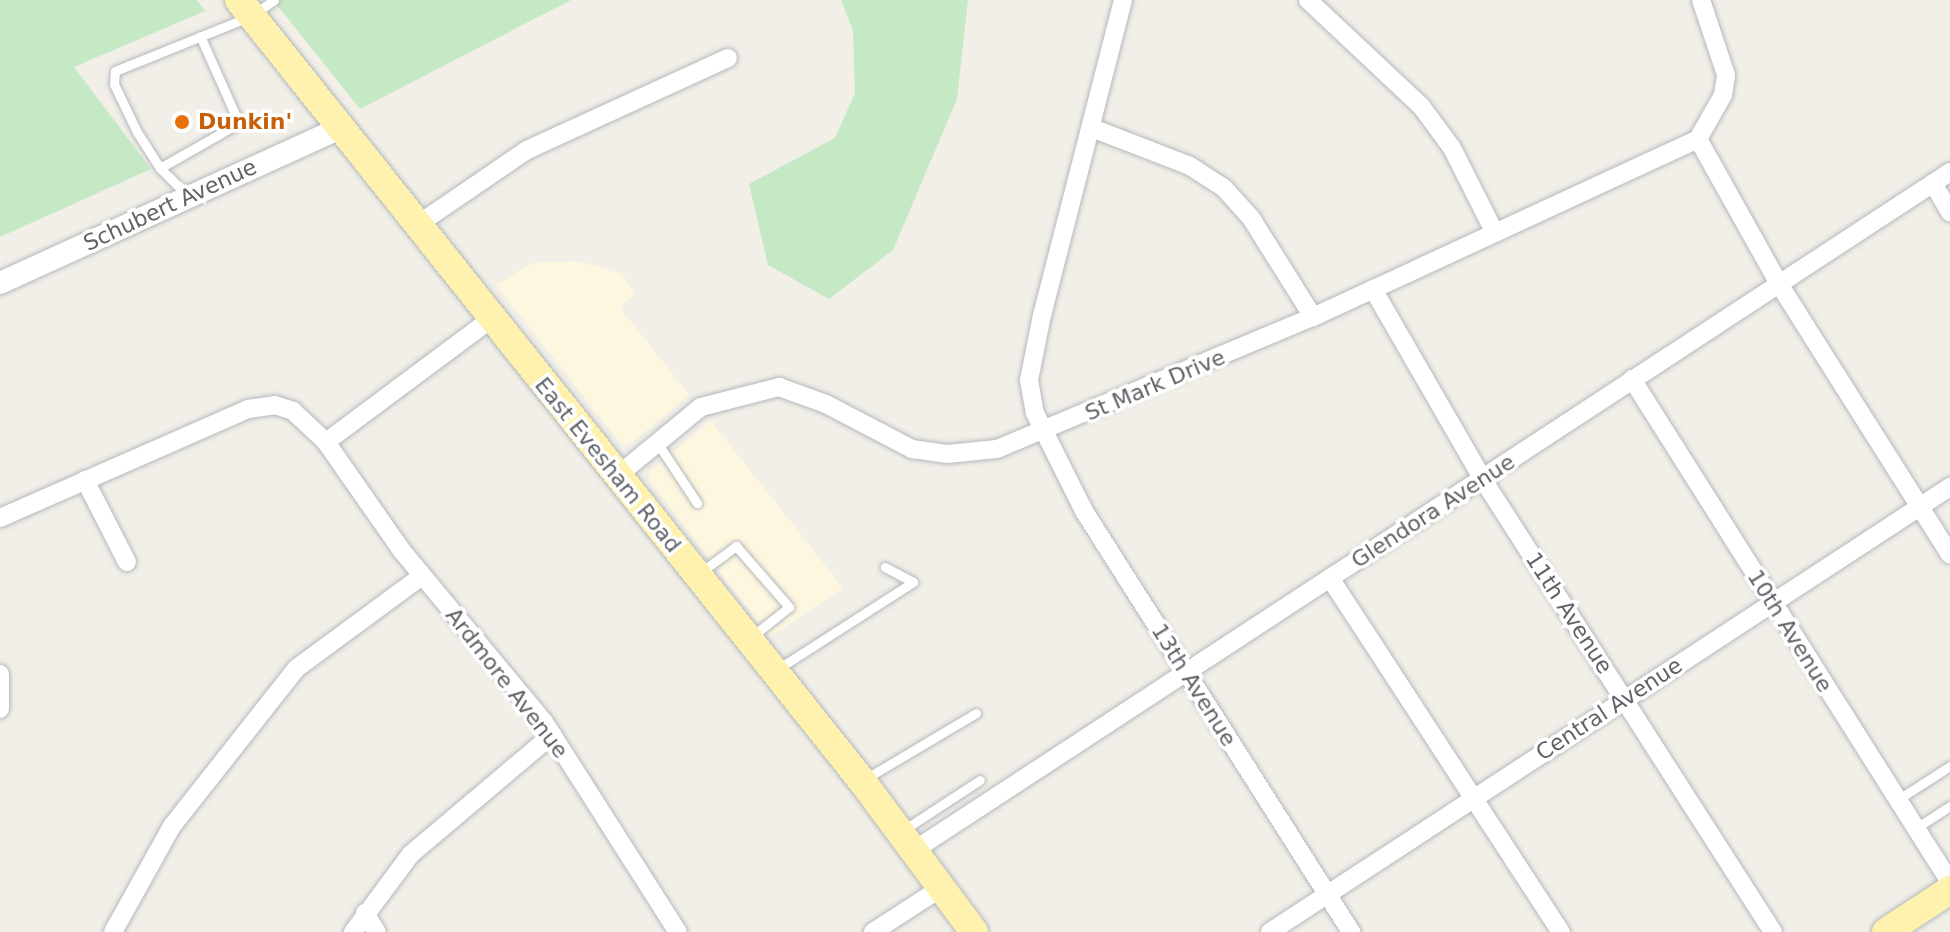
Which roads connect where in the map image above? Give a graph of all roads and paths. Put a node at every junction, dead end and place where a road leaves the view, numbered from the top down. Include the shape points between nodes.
1 (1123, 0) edge
2 (1308, 0) edge
3 (1701, 0) edge
4 (254, 5) edge
5 (200, 36) junction
6 (728, 58) dead end
7 (340, 128) junction
8 (1092, 128) junction
9 (1698, 139) junction
10 (160, 168) junction
11 (1950, 172) edge
12 (1933, 183) junction
13 (189, 197) junction
14 (1950, 213) edge
15 (417, 225) junction
16 (1495, 233) junction
17 (0, 283) edge
18 (1779, 284) junction
19 (1373, 289) junction
20 (1313, 317) junction
21 (491, 319) junction
22 (1632, 379) junction
23 (1042, 434) junction
24 (326, 442) junction
25 (658, 444) junction
26 (616, 477) junction
27 (1482, 478) junction
28 (85, 480) junction
29 (1950, 487) edge
30 (697, 503) dead end
31 (1920, 507) junction
32 (0, 518) edge
33 (1950, 554) edge
34 (127, 562) dead end
35 (885, 567) dead end
36 (422, 576) junction
37 (696, 576) junction
38 (1330, 578) junction
39 (1772, 603) junction
40 (748, 640) junction
41 (773, 672) junction
42 (1186, 673) junction
43 (0, 674) edge
44 (1623, 699) junction
45 (0, 709) edge
46 (976, 713) dead end
47 (552, 735) junction
48 (1950, 766) edge
49 (980, 780) dead end
50 (862, 781) junction
51 (1475, 797) junction
52 (1897, 800) junction
53 (1950, 806) edge
54 (1916, 828) junction
55 (909, 840) junction
56 (1950, 882) edge
57 (941, 888) junction
58 (1950, 890) edge
59 (1327, 894) junction
60 (365, 913) junction
61 (113, 932) edge
62 (353, 932) edge
63 (377, 932) edge
64 (678, 932) edge
65 (873, 932) edge
66 (974, 932) edge
67 (1270, 932) edge
68 (1351, 932) edge
69 (1561, 932) edge
70 (1773, 932) edge
71 (1886, 932) edge

1 - 8 street, 13th Avenue
2 - 16 street via 1421,106 1452,148
3 - 9 street via 1726,75 1723,95
4 - 5 lane
4 - 7 main road, East Evesham Road
5 - 10 lane via 239,123
5 - 10 lane via 115,71 114,84
6 - 15 street via 527,150
7 - 13 street, Schubert Avenue
7 - 15 main road, East Evesham Road
8 - 20 street via 1190,166 1224,188 1251,218
8 - 23 street, 13th Avenue via 1029,380
9 - 16 street, St Mark Drive
9 - 18 street
10 - 13 lane
11 - 12 street, Glendora Avenue
12 - 14 street
12 - 18 street, Glendora Avenue
13 - 17 street, Schubert Avenue
15 - 21 main road, East Evesham Road
16 - 19 street, St Mark Drive
18 - 22 street, Glendora Avenue
18 - 31 street
19 - 20 street, St Mark Drive
19 - 27 street, 11th Avenue
20 - 23 street, St Mark Drive
21 - 24 street
21 - 26 main road, East Evesham Road
22 - 27 street, Glendora Avenue
22 - 39 street, 10th Avenue
23 - 25 street, St Mark Drive via 997,449 947,454 912,449 798,390 779,387 701,407
23 - 42 street, 13th Avenue
24 - 28 street, Ardmore Avenue via 293,411 275,405 248,409
24 - 36 street, Ardmore Avenue
25 - 26 street, St Mark Drive
25 - 30 lane
26 - 37 main road, East Evesham Road
27 - 38 street, Glendora Avenue
27 - 44 street, 11th Avenue
28 - 32 street, Ardmore Avenue
28 - 34 street
29 - 31 street, Central Avenue
31 - 33 street
31 - 39 street, Central Avenue
35 - 41 lane via 913,582
36 - 47 street, Ardmore Avenue
36 - 61 street via 297,668 172,826
37 - 40 main road, East Evesham Road
37 - 40 lane via 736,546 789,607
38 - 42 street, Glendora Avenue
38 - 51 street
39 - 44 street, Central Avenue
39 - 52 street, 10th Avenue
40 - 41 main road, East Evesham Road
41 - 50 main road, East Evesham Road
42 - 55 street, Glendora Avenue
42 - 59 street, 13th Avenue
43 - 45 street
44 - 51 street, Central Avenue
44 - 70 street, 11th Avenue
46 - 50 lane
47 - 60 street via 446,819
47 - 64 street, Ardmore Avenue
48 - 52 lane
49 - 55 lane
50 - 55 main road, East Evesham Road
51 - 59 street, Central Avenue
51 - 69 street
52 - 54 street, 10th Avenue
53 - 54 lane
54 - 56 street, 10th Avenue
55 - 57 main road, East Evesham Road
57 - 65 street
57 - 66 main road, East Evesham Road
58 - 71 main road
59 - 67 street, Central Avenue
59 - 68 street, 13th Avenue
60 - 62 street
60 - 63 street

